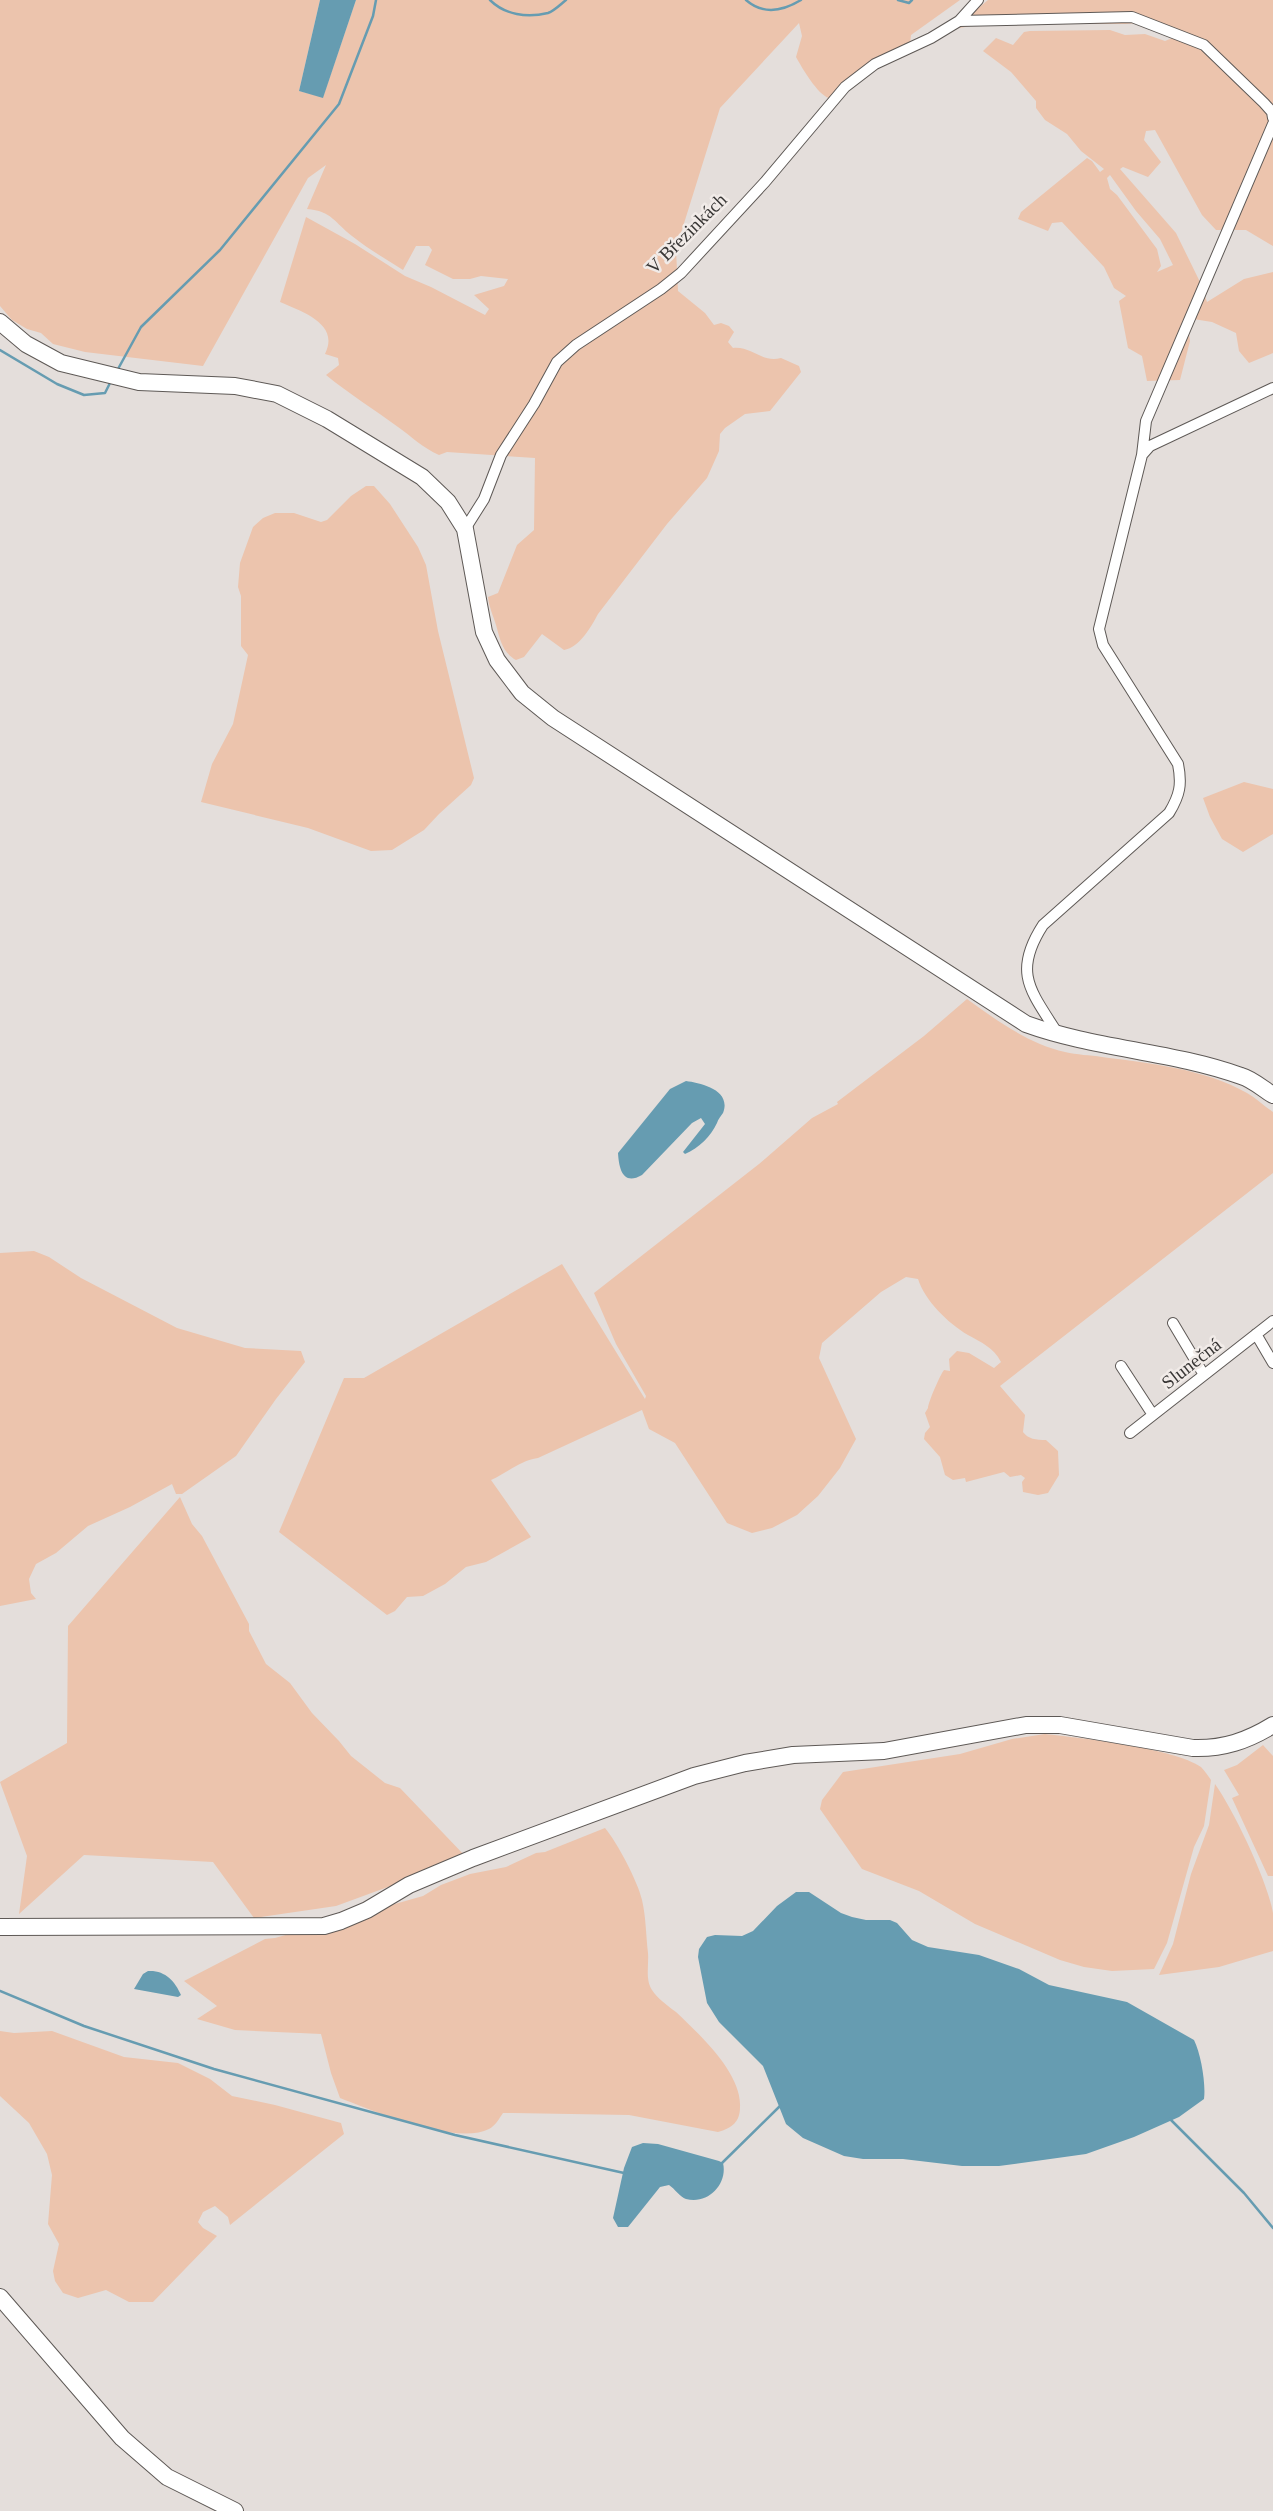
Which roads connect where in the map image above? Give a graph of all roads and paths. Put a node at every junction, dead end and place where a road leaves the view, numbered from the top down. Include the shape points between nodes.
1 (978, 0) edge
2 (959, 22) junction
3 (1273, 118) edge
4 (1273, 124) edge
5 (0, 322) edge
6 (1273, 388) edge
7 (1142, 455) junction
8 (465, 529) junction
9 (1058, 1035) junction
10 (1273, 1095) edge
11 (1273, 1321) edge
12 (1173, 1323) dead end
13 (1256, 1334) junction
14 (1273, 1363) edge
15 (1121, 1366) dead end
16 (1204, 1375) junction
17 (1153, 1415) junction
18 (1130, 1433) dead end
19 (1273, 1725) edge
20 (0, 1927) edge
21 (0, 2297) edge
22 (235, 2511) edge

1 - 2 street, V Březinkách
2 - 3 street via 1132,17 1204,45 1264,103
2 - 8 street, V Březinkách via 875,64 845,87 681,273 557,362 501,455 484,499
4 - 7 street via 1146,421
5 - 8 street via 26,344 61,363 139,382 235,386 277,394 422,477 448,502
6 - 7 street via 1150,446
7 - 9 street via 1099,629 1103,645 1178,764 1179,797 1169,813 1043,925 1030,944 1028,982
8 - 9 street via 484,632 496,660 522,693 554,719 1026,1024
9 - 10 street via 1243,1076
11 - 13 street, Slunečná
12 - 16 street
13 - 14 street
13 - 16 street, Slunečná
15 - 17 street
16 - 17 street, Slunečná
17 - 18 street, Slunečná
19 - 20 street via 1235,1744 1215,1748 1060,1725 1026,1725 884,1751 793,1755 745,1763 694,1776 473,1858 324,1926
21 - 22 street via 122,2438 167,2477

